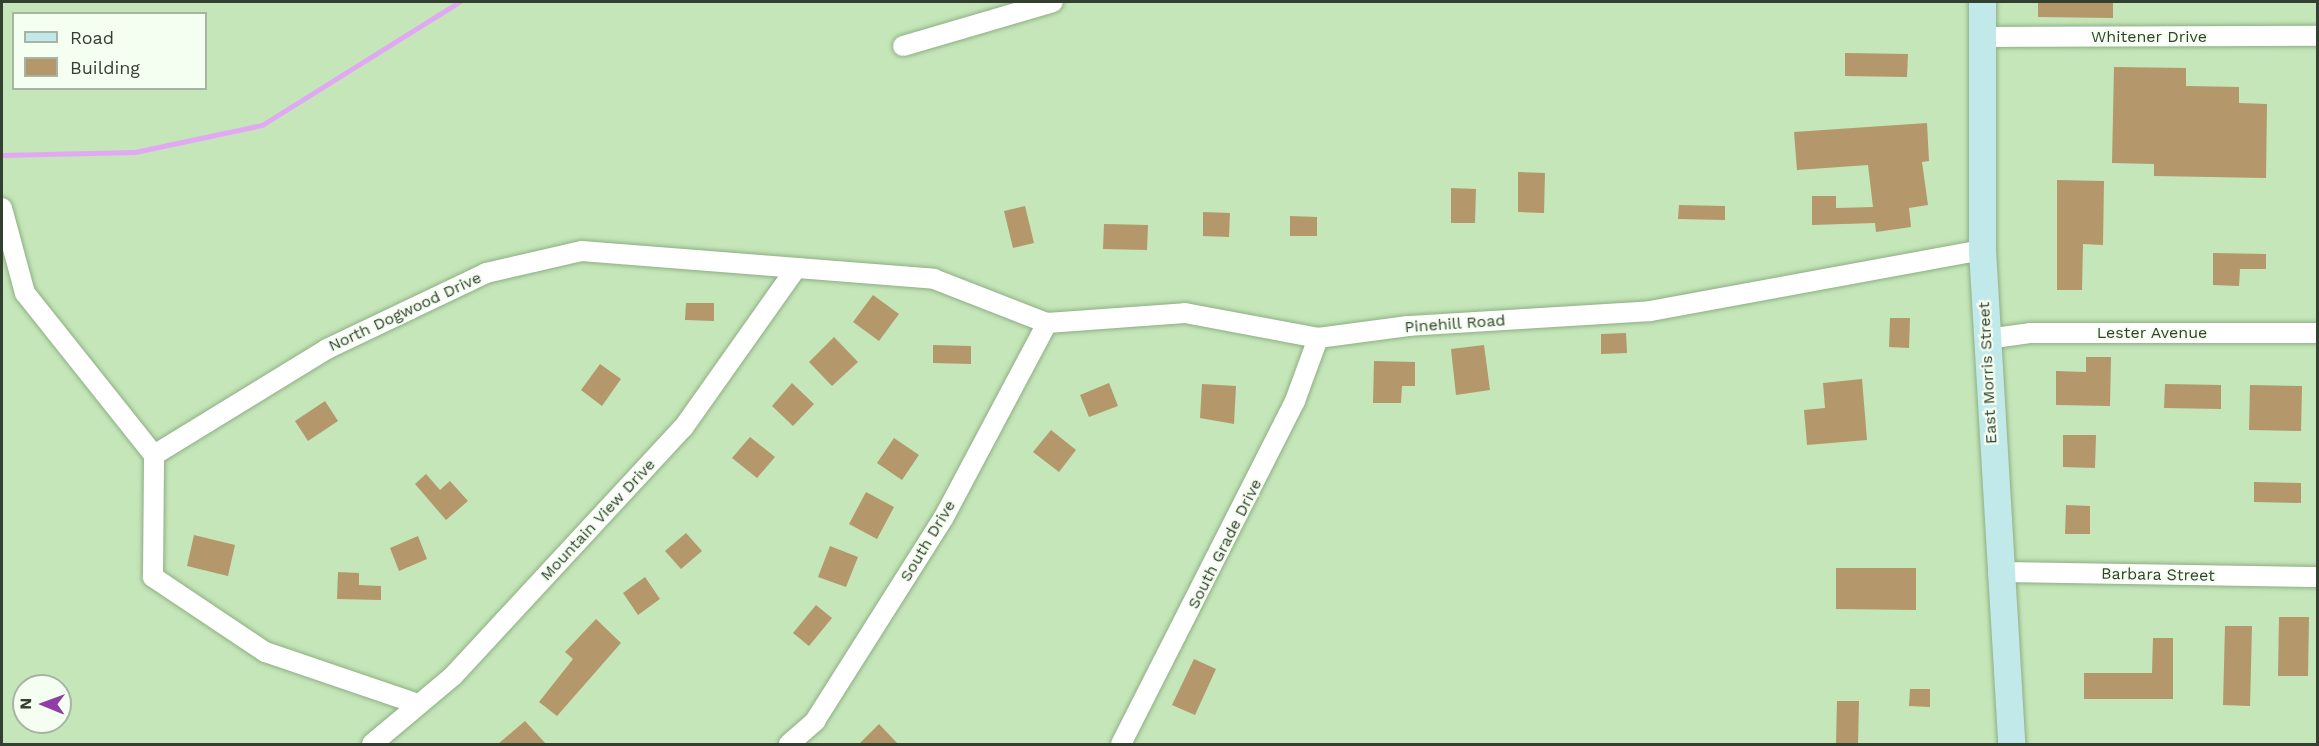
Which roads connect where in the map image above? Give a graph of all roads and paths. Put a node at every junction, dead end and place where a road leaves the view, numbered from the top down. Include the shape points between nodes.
1 (1053, 2) edge
2 (1982, 2) edge
3 (2318, 36) edge
4 (1980, 37) junction
5 (903, 46) dead end
6 (2, 208) edge
7 (1982, 250) junction
8 (795, 270) junction
9 (934, 279) joint
10 (1047, 323) junction
11 (2318, 333) edge
12 (1318, 338) junction
13 (1987, 339) junction
14 (154, 455) junction
15 (1998, 573) junction
16 (2318, 576) edge
17 (418, 704) junction
18 (372, 744) edge
19 (789, 744) edge
20 (1120, 744) edge
21 (2011, 744) edge

1 - 5 street
2 - 4 main road, East Morris Street
3 - 4 street, Whitener Drive
4 - 7 main road, East Morris Street
6 - 14 street via 25,293
7 - 12 street, Pinehill Road via 1650,311 1408,326
7 - 13 main road, East Morris Street
8 - 9 street, North Dogwood Drive
8 - 14 street, North Dogwood Drive via 582,251 486,273 327,349
8 - 17 street, Mountain View Drive via 683,429 453,676
9 - 10 street, Pinehill Road
10 - 12 street, Pinehill Road via 1185,313
10 - 19 street, South Drive via 944,517 815,721
11 - 13 street, Lester Avenue via 2030,333
12 - 20 street, South Grade Drive via 1271,452
13 - 15 main road, East Morris Street
14 - 17 street via 153,577 265,652
15 - 16 street, Barbara Street
15 - 21 main road, East Morris Street
17 - 18 street, Mountain View Drive

